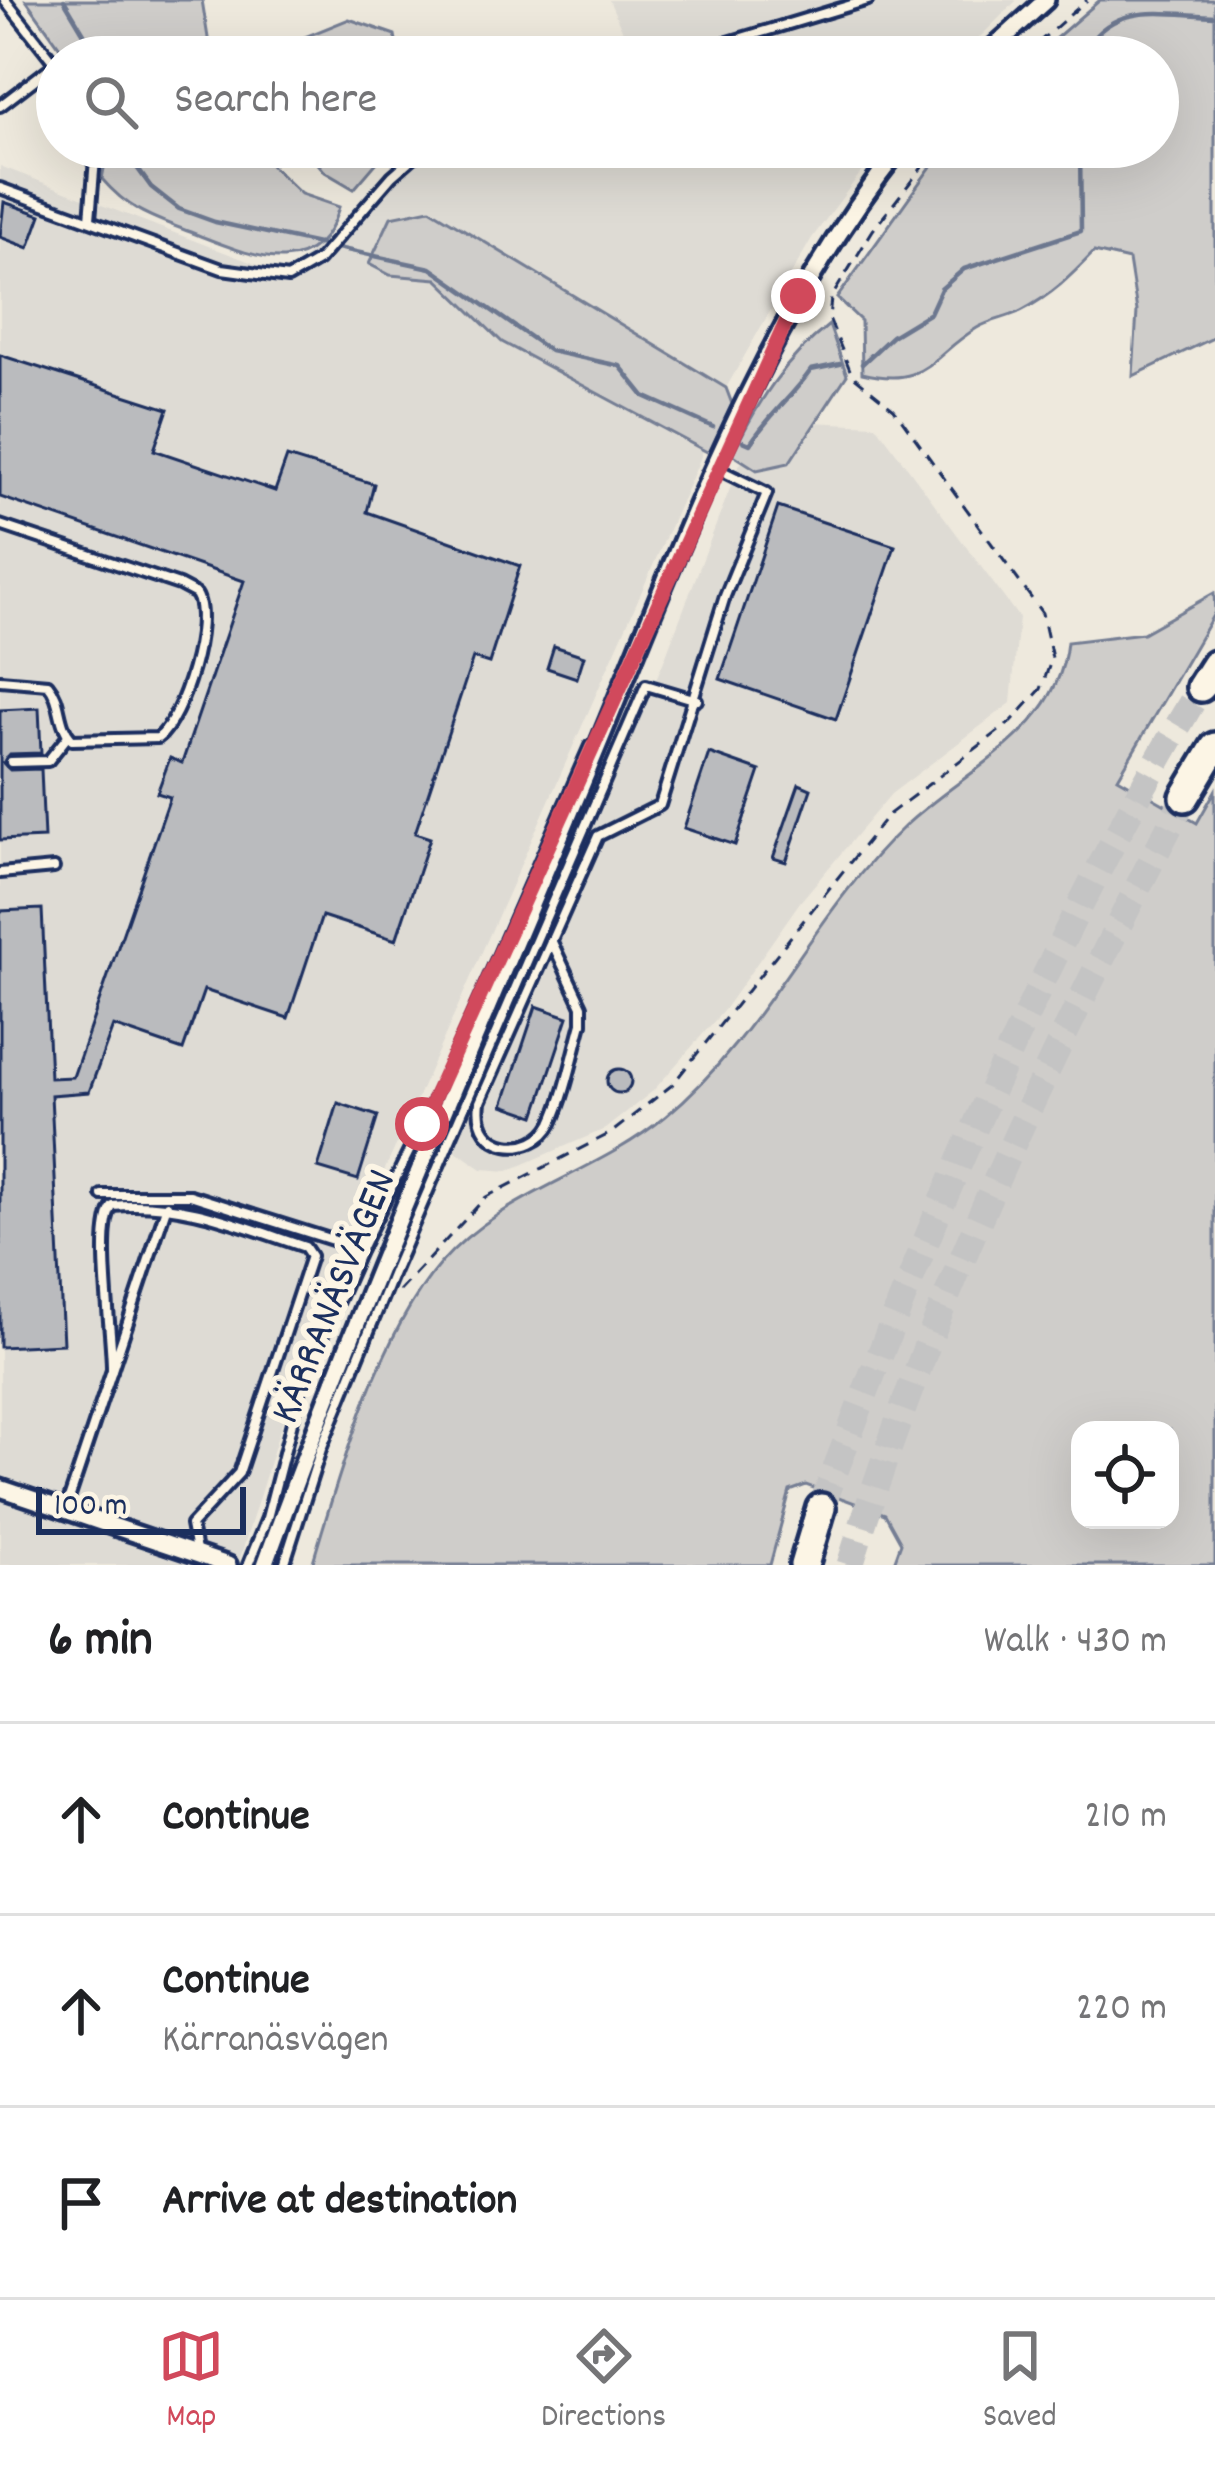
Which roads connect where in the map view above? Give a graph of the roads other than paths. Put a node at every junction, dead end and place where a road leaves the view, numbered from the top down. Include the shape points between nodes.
1 (5, 0) edge
2 (868, 0) edge
3 (1041, 2) edge
4 (749, 36) edge
5 (1005, 36) edge
6 (36, 40) edge
7 (36, 80) edge
8 (0, 106) edge
9 (94, 168) edge
10 (404, 168) edge
11 (886, 168) edge
12 (0, 188) edge
13 (90, 220) junction
14 (716, 468) junction
15 (0, 525) edge
16 (0, 680) edge
17 (697, 700) junction
18 (611, 716) junction
19 (68, 736) junction
20 (1215, 747) edge
21 (11, 762) dead end
22 (1185, 796) tunnel mouth
23 (54, 868) dead end
24 (0, 873) edge
25 (551, 940) junction
26 (102, 1196) dead end
27 (167, 1205) junction
28 (361, 1249) junction
29 (112, 1371) junction
30 (0, 1489) edge
31 (821, 1508) tunnel mouth
32 (64, 1513) junction
33 (198, 1556) junction
34 (228, 1565) edge
35 (248, 1565) edge
36 (265, 1565) edge
37 (284, 1565) edge
38 (805, 1565) edge

1 - 6 lane
2 - 4 lane
3 - 5 street
7 - 8 lane
9 - 13 lane
10 - 13 lane via 319,260 288,278 245,276
11 - 14 street, KÄRRANÄSVÄGEN via 798,296
12 - 13 lane
14 - 17 lane via 766,493 725,596
14 - 18 street, KÄRRANÄSVÄGEN
15 - 19 lane via 179,585 202,604 206,618 170,729 158,738
16 - 19 lane via 48,685
17 - 25 lane via 660,805 598,836
17 - 37 lane via 646,685 394,1270
18 - 28 lane via 596,730
18 - 36 street, KÄRRANÄSVÄGEN via 326,1393
19 - 21 lane via 48,761
20 - 22 highway
23 - 24 lane
25 - 25 lane via 480,1102 477,1123 498,1144 530,1142 550,1127 583,1023
26 - 28 lane via 190,1195
27 - 29 lane
27 - 29 lane via 113,1206 106,1213
27 - 33 lane via 305,1246 311,1256 239,1473 190,1525
28 - 35 lane via 303,1380
29 - 32 lane
30 - 32 street
31 - 38 highway
32 - 33 street
33 - 34 street

